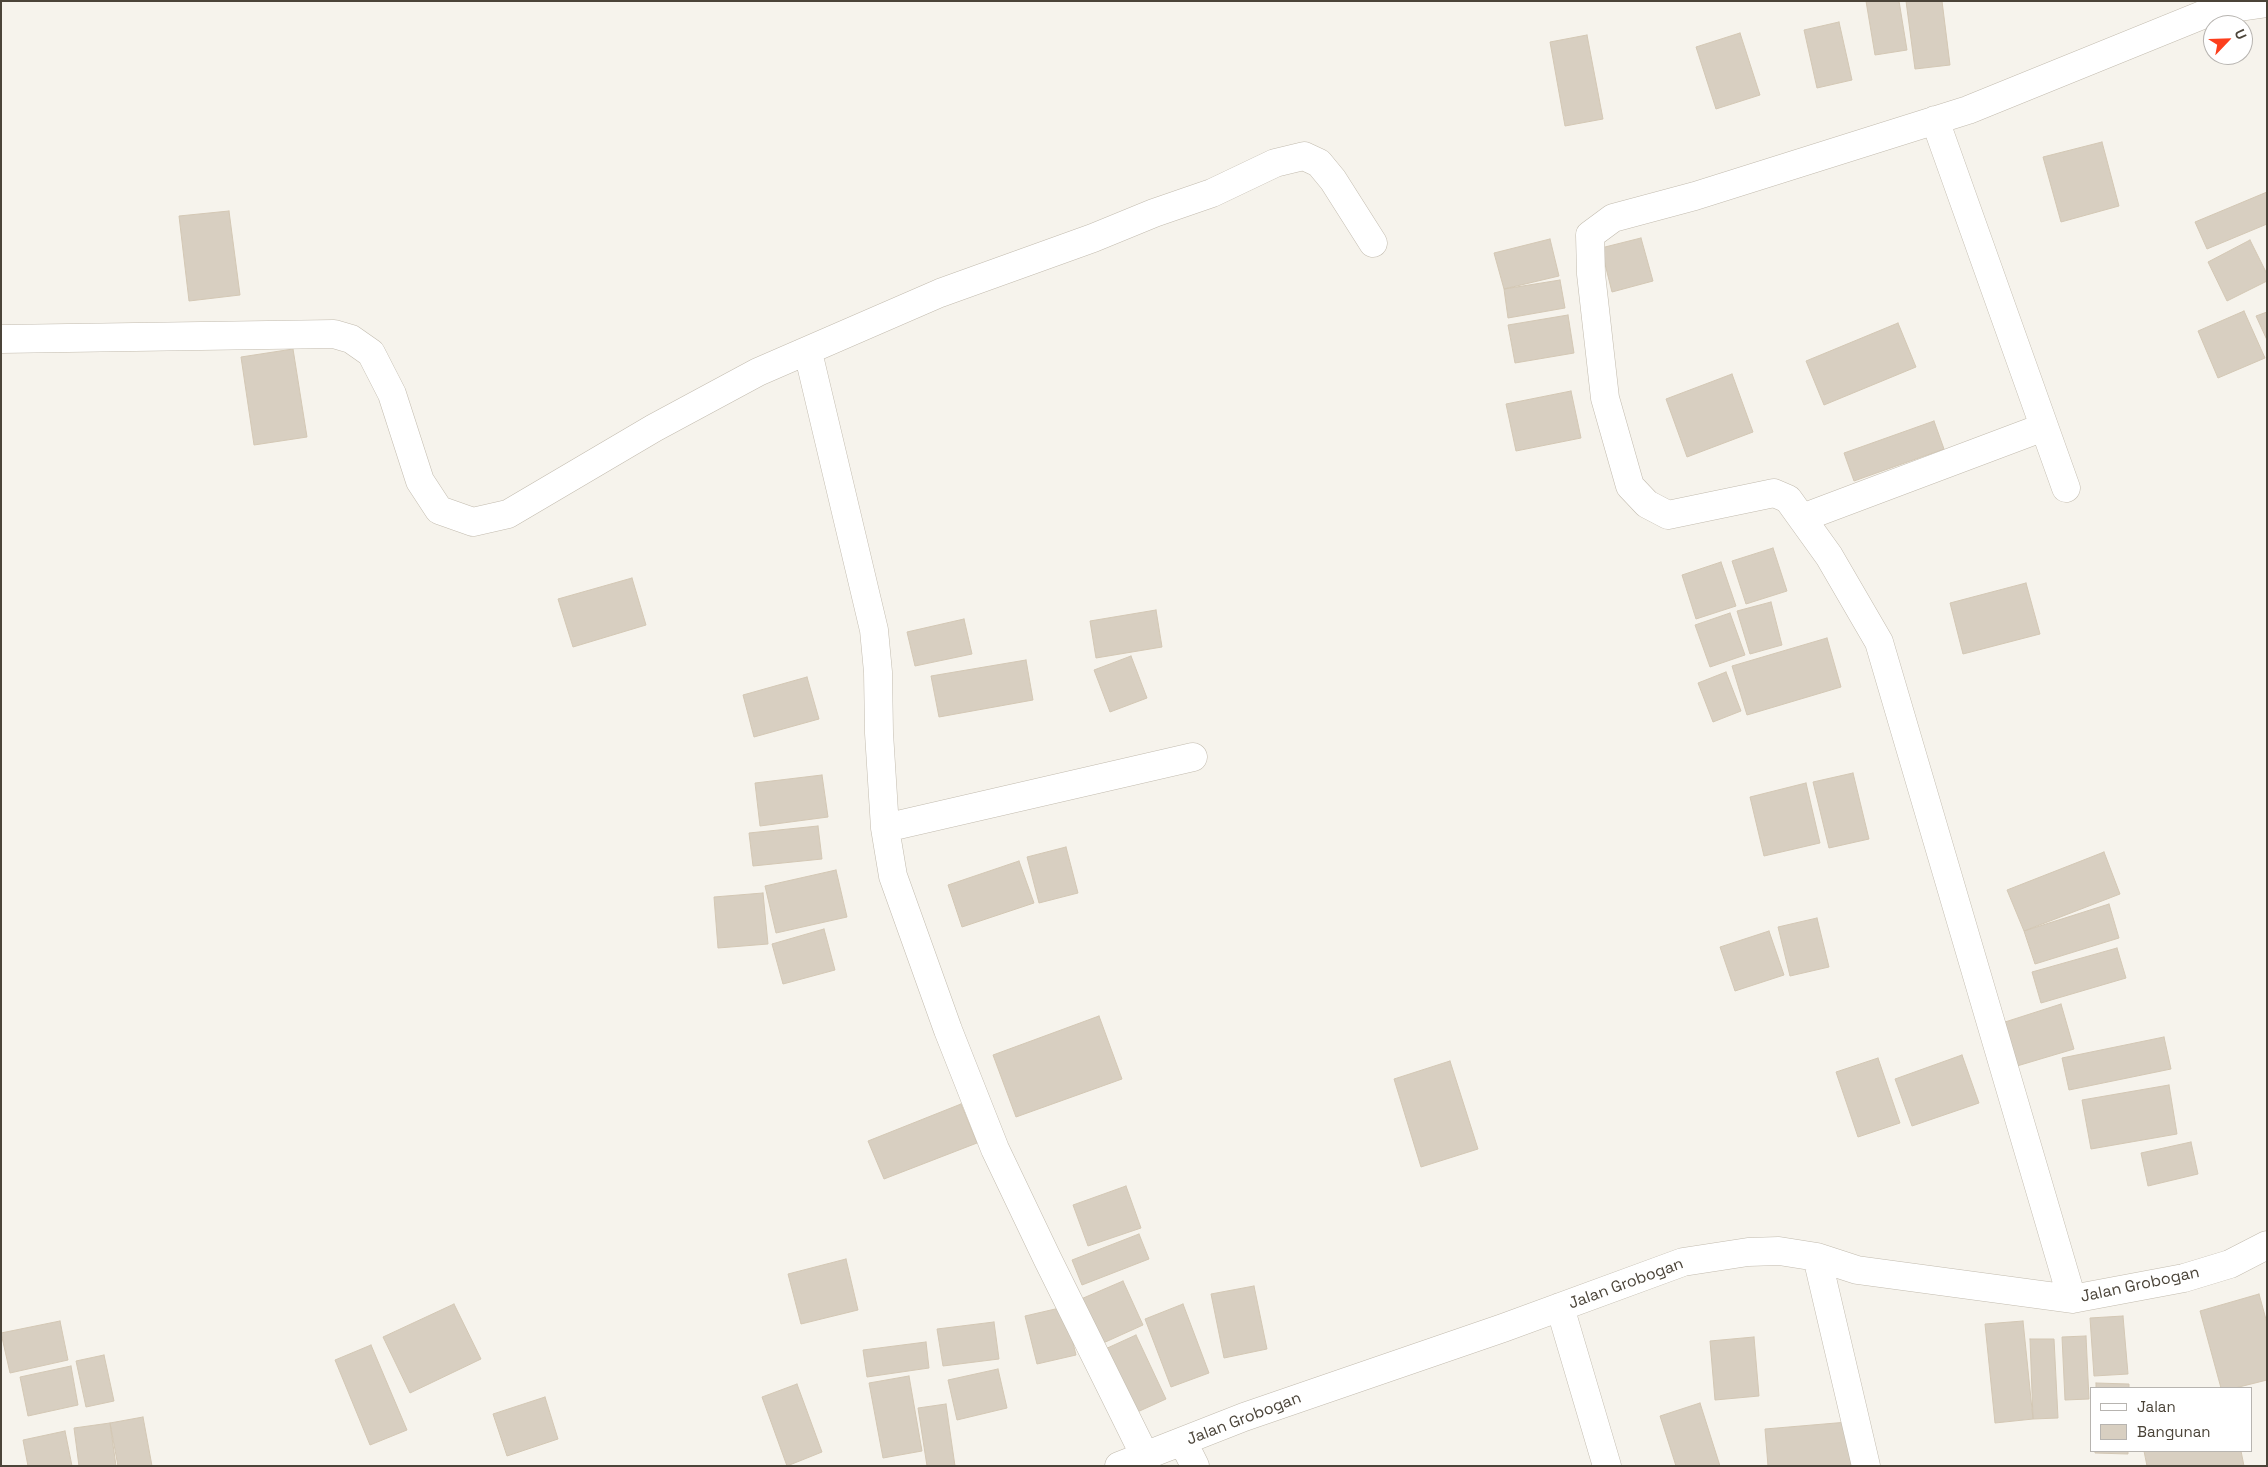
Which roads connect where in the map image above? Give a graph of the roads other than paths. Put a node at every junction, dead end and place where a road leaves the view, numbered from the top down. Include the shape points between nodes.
1 (2267, 3) edge
2 (1935, 120) junction
3 (1373, 243) dead end
4 (1, 340) edge
5 (808, 352) junction
6 (2044, 427) junction
7 (2066, 488) dead end
8 (1802, 518) junction
9 (1193, 757) dead end
10 (885, 828) junction
11 (2267, 1245) edge
12 (1817, 1257) junction
13 (2072, 1298) junction
14 (1560, 1307) junction
15 (1189, 1454) edge
16 (1145, 1456) junction
17 (1118, 1466) edge
18 (1607, 1466) edge
19 (1866, 1466) edge

1 - 2 street via 2212,11 1968,110
2 - 6 street
2 - 8 street via 1695,196 1613,218 1590,235 1591,274 1605,398 1630,486 1647,504 1668,515 1774,493 1788,499
3 - 5 street via 1328,174 1319,163 1304,156 1275,163 1212,193 940,293
4 - 5 street via 334,334 352,339 371,353 392,394 420,480 439,510 473,522 508,514 654,428 758,372
5 - 10 street via 874,630
6 - 7 street
6 - 8 street
8 - 13 street via 1829,556 1879,642
9 - 10 street
10 - 16 street via 893,876 908,921 995,1149
11 - 13 street, Jalan Grobogan via 2230,1264 2184,1278
12 - 13 street, Jalan Grobogan via 1857,1270
12 - 14 street, Jalan Grobogan via 1771,1251 1683,1262
12 - 19 street
14 - 15 street, Jalan Grobogan via 1244,1417
14 - 18 street
15 - 16 street, Jalan Grobogan
16 - 17 street, Jalan Grobogan

